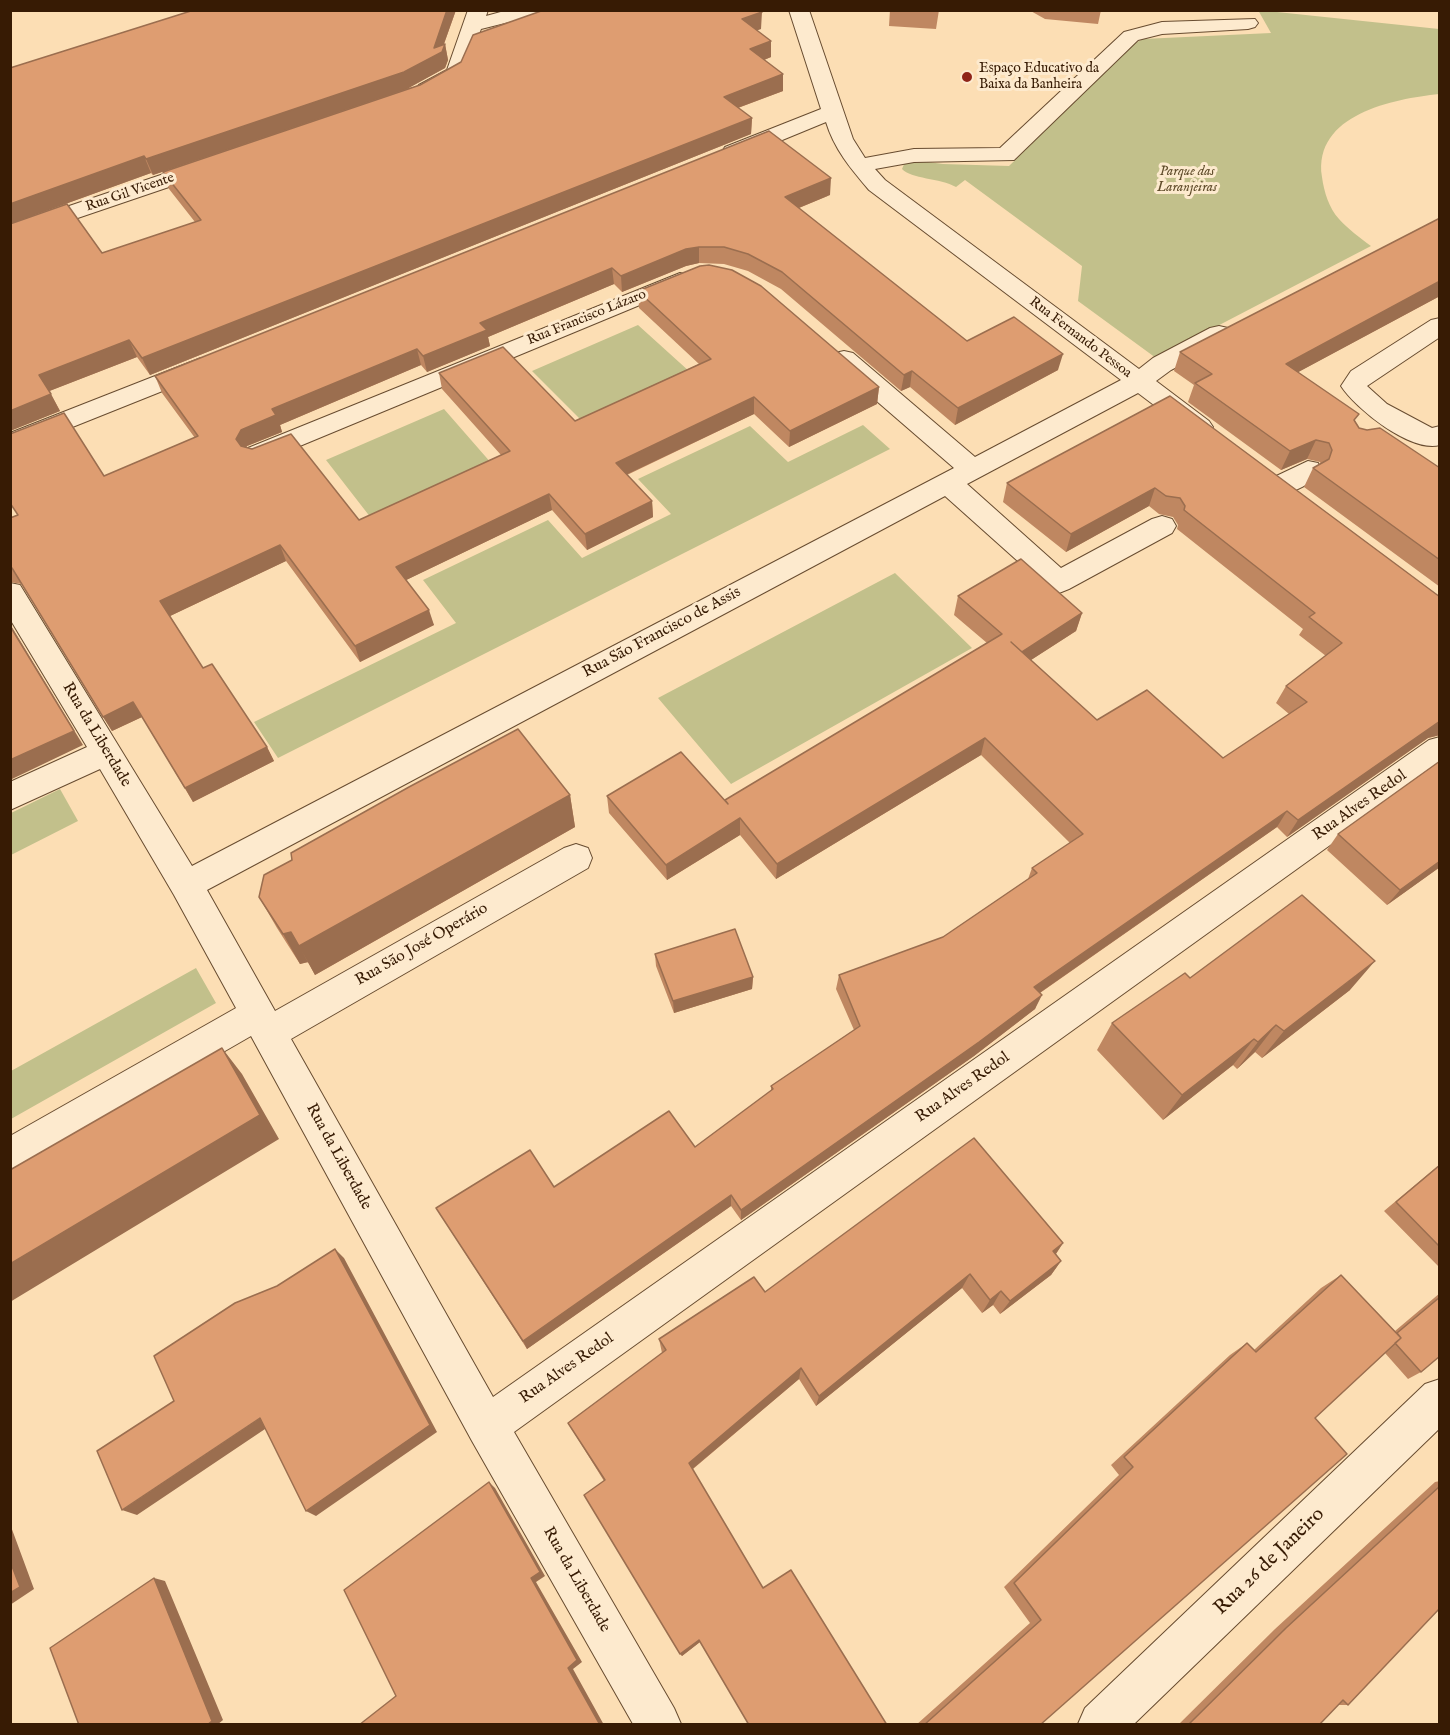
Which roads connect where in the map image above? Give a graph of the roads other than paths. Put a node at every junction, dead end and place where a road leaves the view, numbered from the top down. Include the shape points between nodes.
1 (534, 10) edge
2 (798, 10) edge
3 (476, 18) edge
4 (1248, 23) dead end
5 (403, 99) edge
6 (832, 112) junction
7 (224, 161) edge
8 (710, 161) edge
9 (860, 166) junction
10 (10, 234) edge
11 (702, 272) edge
12 (1236, 326) edge
13 (1440, 326) edge
14 (827, 344) edge
15 (222, 358) edge
16 (1138, 382) junction
17 (1393, 418) junction
18 (1368, 435) edge
19 (1440, 435) edge
20 (10, 443) edge
21 (1223, 444) edge
22 (257, 454) edge
23 (1308, 470) edge
24 (960, 476) junction
25 (1280, 486) edge
26 (1162, 526) dead end
27 (15, 611) edge
28 (1440, 749) edge
29 (106, 752) junction
30 (10, 797) edge
31 (576, 858) dead end
32 (186, 885) junction
33 (263, 1023) junction
34 (10, 1157) edge
35 (1440, 1399) edge
36 (488, 1426) junction
37 (658, 1725) edge
38 (1101, 1725) edge

1 - 3 street
2 - 6 street, Rua Fernando Pessoa
3 - 5 street via 456,73
4 - 9 street via 1162,28 1131,36 1006,155 904,157
6 - 8 street
6 - 9 street, Rua Fernando Pessoa via 842,139
7 - 10 street, Rua Gil Vicente
9 - 16 street, Rua Fernando Pessoa via 877,185
11 - 22 street, Rua Francisco Lázaro
12 - 16 street, Rua São Francisco de Assis via 1162,364
13 - 17 street via 1360,377 1354,386 1360,399
14 - 24 street
15 - 20 street
16 - 21 street, Rua Fernando Pessoa
16 - 24 street, Rua São Francisco de Assis
17 - 18 street
17 - 19 street via 1416,432 1433,438
23 - 25 street
24 - 26 street via 1059,582
24 - 32 street, Rua São Francisco de Assis
27 - 29 street, Rua da Liberdade
28 - 36 street, Rua Alves Redol
29 - 30 street
29 - 32 street, Rua da Liberdade
31 - 33 street, Rua São José Operário
32 - 33 street, Rua da Liberdade
33 - 34 street, Rua São José Operário
33 - 36 street, Rua da Liberdade
35 - 38 street, Rua 26 de Janeiro
36 - 37 street, Rua da Liberdade

